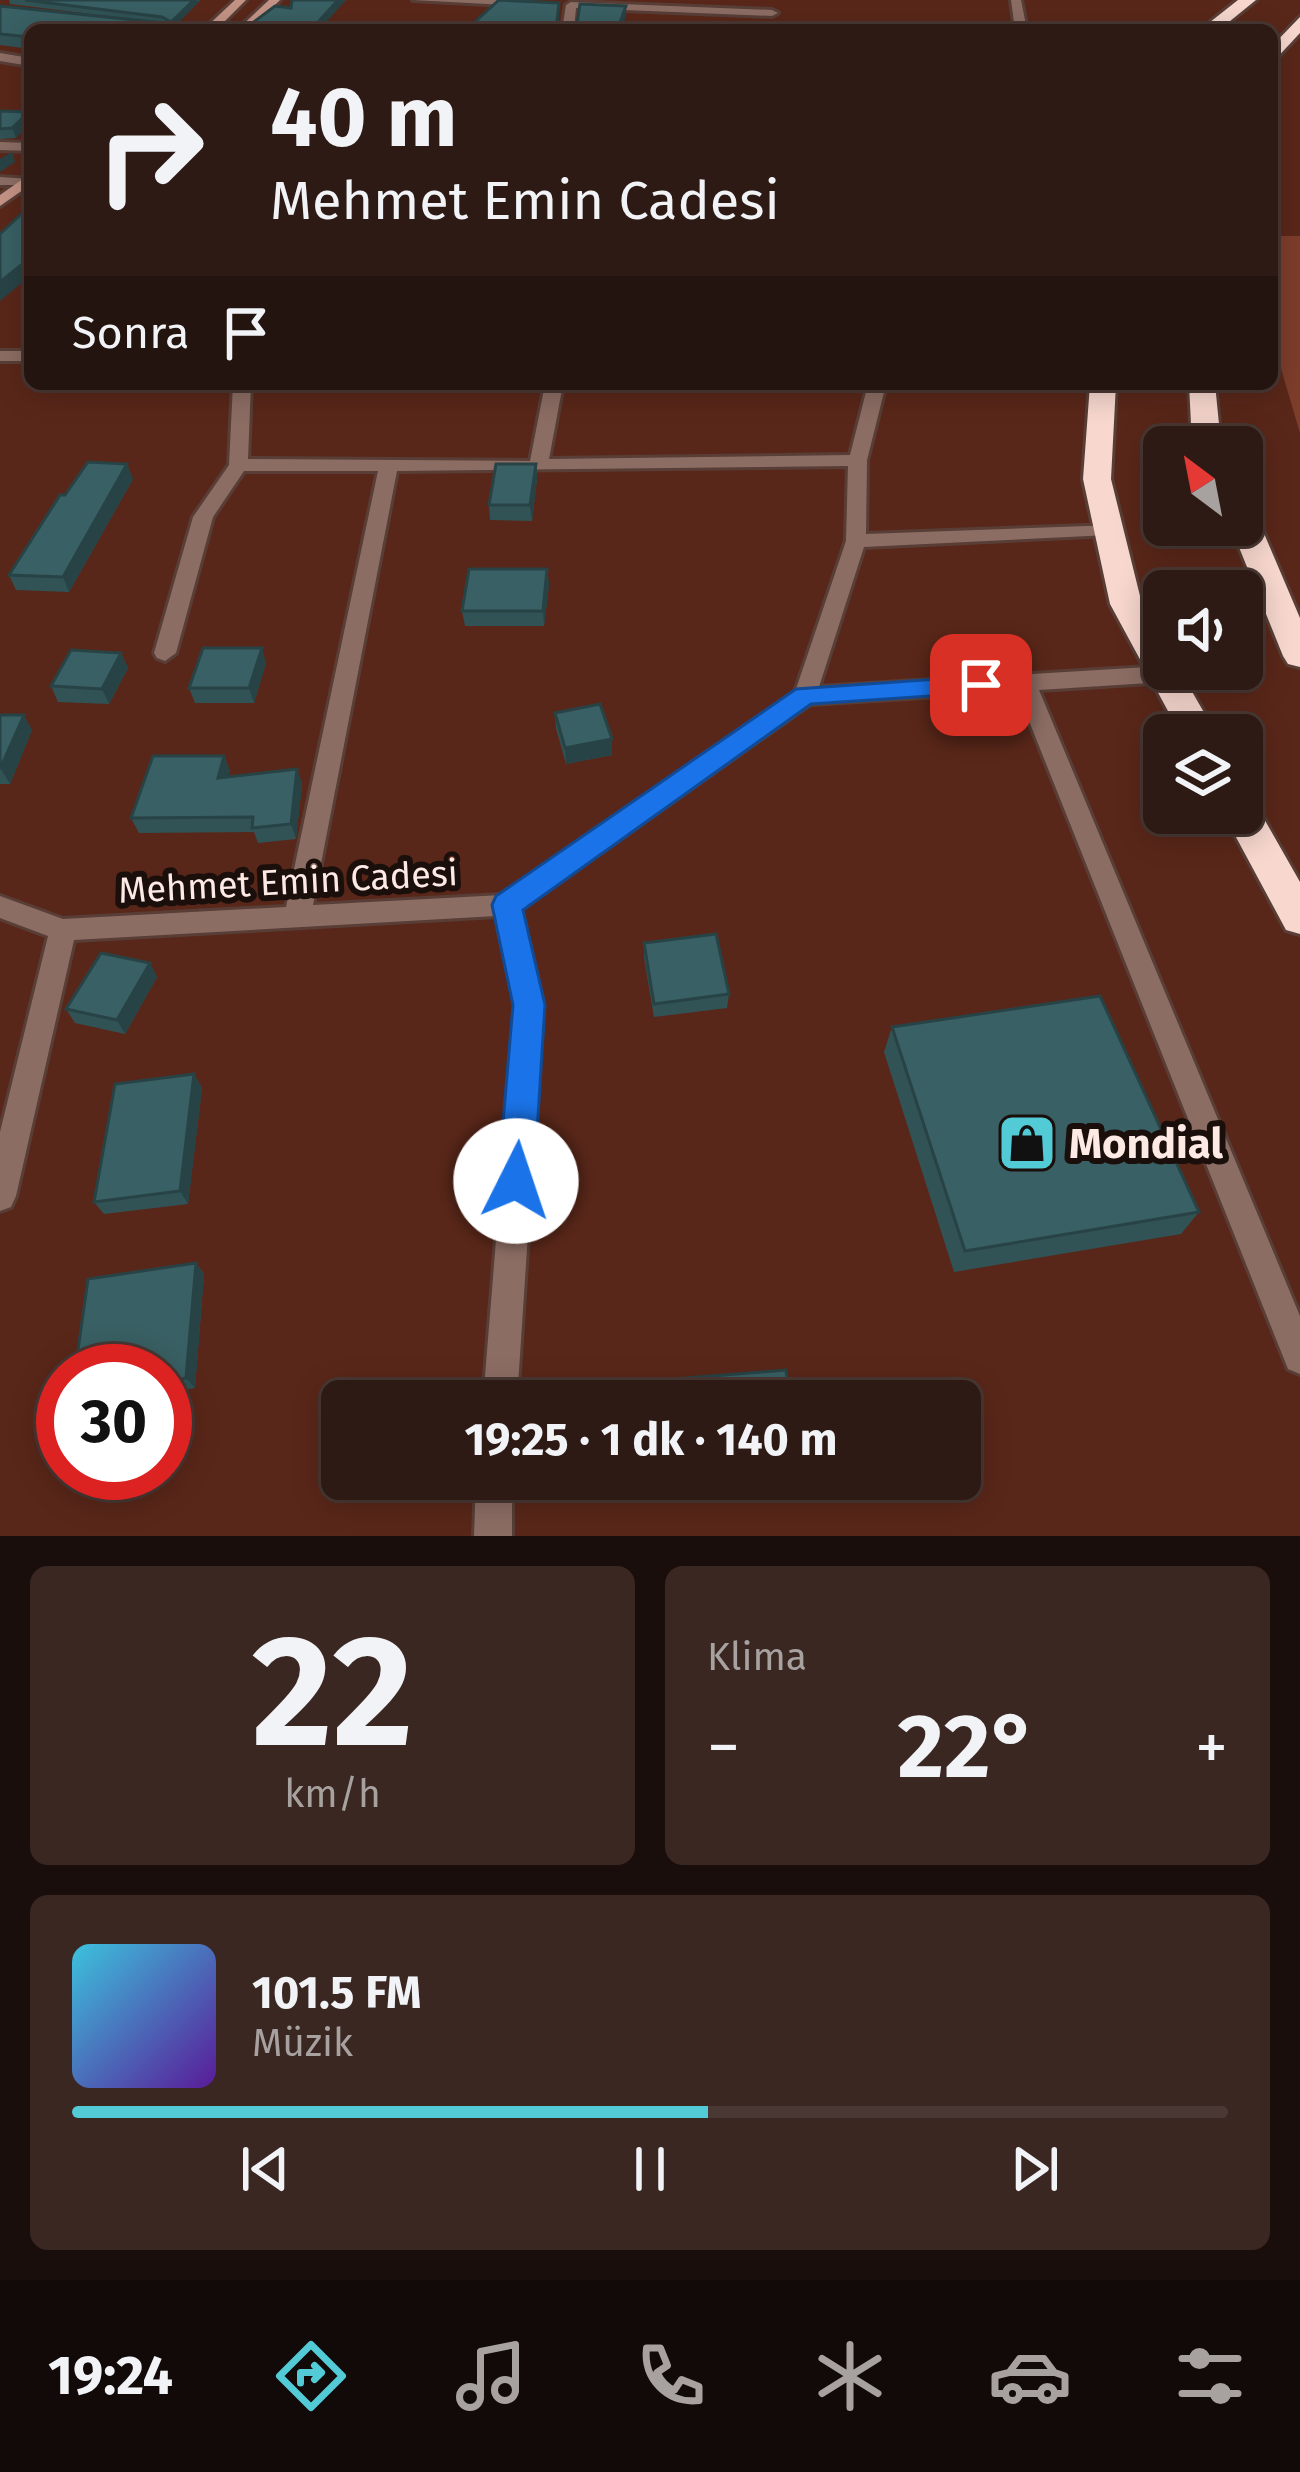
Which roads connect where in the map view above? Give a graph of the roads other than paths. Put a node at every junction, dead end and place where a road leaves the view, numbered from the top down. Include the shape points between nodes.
1 (241, 0) edge
2 (275, 0) edge
3 (418, 0) edge
4 (781, 0) edge
5 (1248, 0) edge
6 (570, 2) edge
7 (772, 13) junction
8 (1300, 22) edge
9 (215, 24) edge
10 (249, 24) edge
11 (766, 24) edge
12 (1216, 24) edge
13 (1278, 50) edge
14 (24, 182) edge
15 (0, 202) edge
16 (242, 390) edge
17 (553, 390) edge
18 (876, 390) edge
19 (1103, 390) edge
20 (1202, 390) edge
21 (1206, 426) edge
22 (858, 460) junction
23 (238, 465) junction
24 (539, 465) junction
25 (388, 467) junction
26 (1109, 529) junction
27 (856, 542) junction
28 (1254, 546) edge
29 (1143, 635) edge
30 (164, 653) dead end
31 (1300, 656) edge
32 (1143, 675) edge
33 (1025, 683) junction
34 (805, 696) junction
35 (1254, 834) edge
36 (507, 905) junction
37 (0, 907) edge
38 (297, 917) junction
39 (1300, 918) edge
40 (63, 929) junction
41 (0, 1196) edge
42 (1300, 1357) edge
43 (502, 1380) edge
44 (494, 1500) edge
45 (493, 1536) edge

1 - 9 street
2 - 10 street
3 - 6 street
4 - 7 street
5 - 12 highway
6 - 7 street
7 - 11 street
8 - 13 highway
14 - 15 street
16 - 23 street
17 - 24 street
18 - 22 street
19 - 26 highway via 1097,479
20 - 21 highway
22 - 24 street
22 - 27 street
23 - 25 street
23 - 30 street via 202,517
24 - 25 street
25 - 38 street
26 - 27 street
26 - 29 highway via 1126,604
27 - 34 street
28 - 31 highway
32 - 33 street
33 - 34 street
33 - 42 street
34 - 36 street, Mehmet Emin Cadesi
35 - 39 highway
36 - 38 street, Mehmet Emin Cadesi
36 - 43 street via 529,1005
37 - 40 street, Mehmet Emin Cadesi
38 - 40 street, Mehmet Emin Cadesi
40 - 41 street
44 - 45 street

